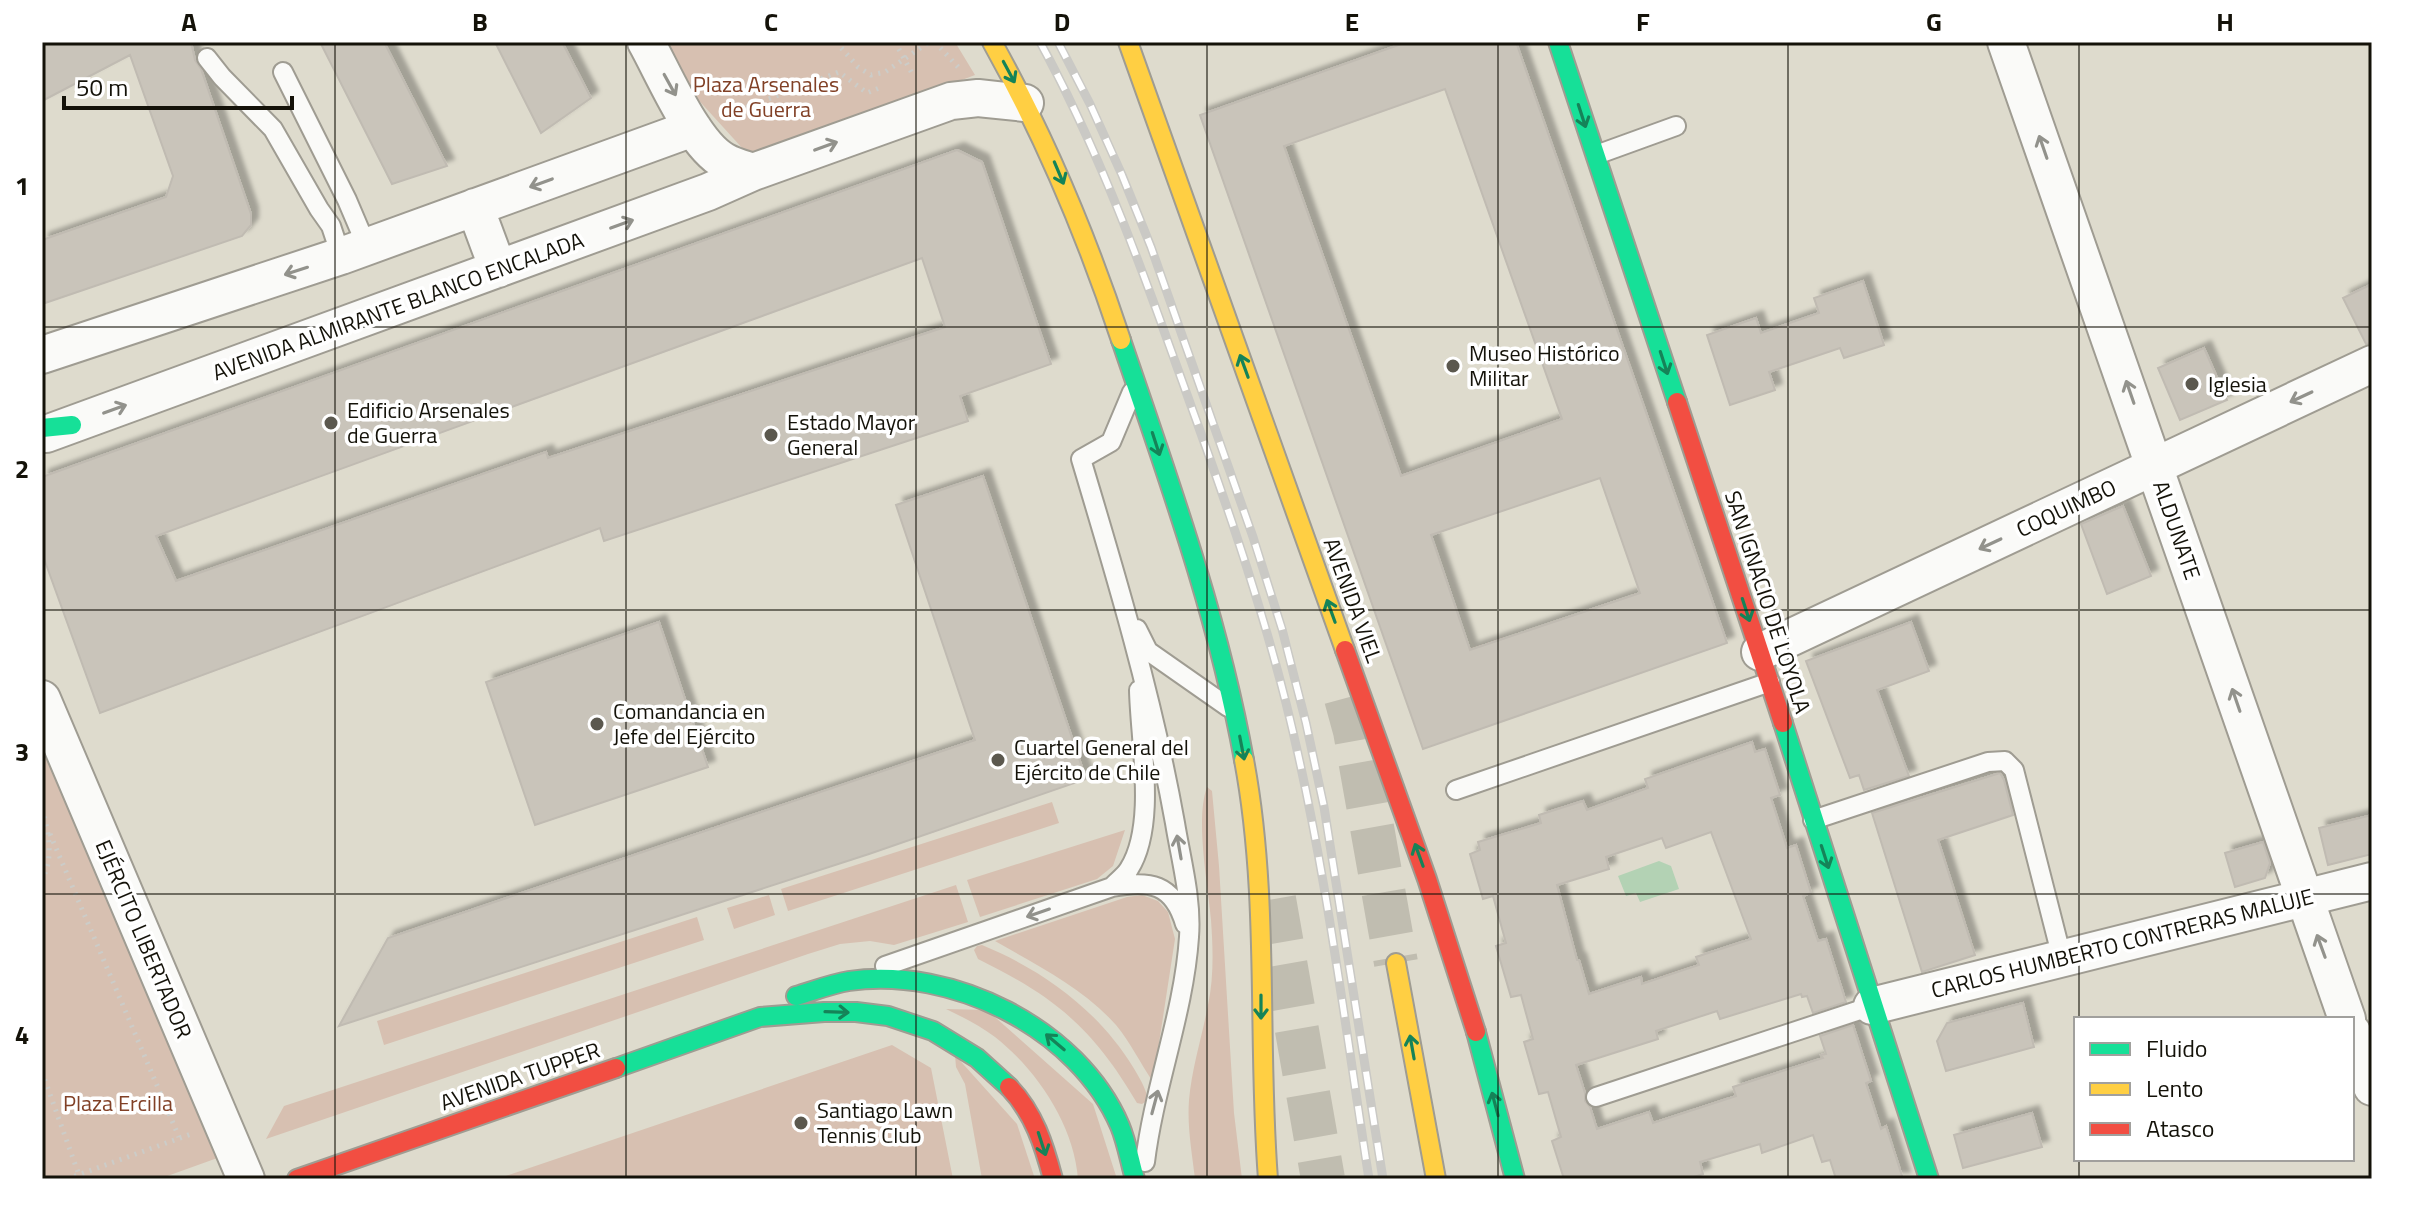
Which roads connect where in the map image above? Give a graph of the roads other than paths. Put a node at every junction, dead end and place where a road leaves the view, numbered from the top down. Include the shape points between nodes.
1 (646, 42) edge
2 (992, 42) edge
3 (1128, 42) edge
4 (1558, 42) edge
5 (2006, 42) edge
6 (207, 58) dead end
7 (283, 72) dead end
8 (1025, 103) junction
9 (1676, 126) dead end
10 (693, 128) junction
11 (1594, 155) junction
12 (753, 172) junction
13 (475, 207) junction
14 (354, 251) junction
15 (498, 269) junction
16 (42, 355) edge
17 (2372, 364) edge
18 (1136, 382) junction
19 (52, 430) edge
20 (2155, 466) junction
21 (1124, 606) junction
22 (1138, 664) junction
23 (1765, 667) junction
24 (42, 699) edge
25 (1236, 713) junction
26 (1456, 790) dead end
27 (1813, 820) junction
28 (2372, 881) edge
29 (1112, 887) junction
30 (2304, 898) junction
31 (1189, 938) junction
32 (2062, 958) junction
33 (1396, 963) tunnel mouth
34 (820, 987) junction
35 (1872, 1006) junction
36 (760, 1017) junction
37 (2346, 1017) edge
38 (2354, 1038) edge
39 (2372, 1087) edge
40 (1596, 1097) dead end
41 (246, 1179) edge
42 (297, 1179) edge
43 (1053, 1179) edge
44 (1135, 1179) edge
45 (1143, 1179) edge
46 (1268, 1179) edge
47 (1436, 1179) edge
48 (1515, 1179) edge
49 (1929, 1179) edge

1 -> 10 street
2 -> 8 main road
48 -> 3 main road, AVENIDA VIEL via 1427,879
4 -> 11 main road, SAN IGNACIO DE LOYOLA
20 -> 5 street, ALDUNATE
6 - 14 lane via 273,129 319,209
7 - 14 lane via 347,200
12 -> 8 street, AVENIDA ALMIRANTE BLANCO ENCALADA via 951,101
8 -> 18 main road via 1055,164
9 - 11 lane
10 - 12 street via 723,161
10 -> 13 street
11 -> 23 main road, SAN IGNACIO DE LOYOLA
15 -> 12 street, AVENIDA ALMIRANTE BLANCO ENCALADA
13 - 14 street
13 - 15 street
14 -> 16 street
19 -> 15 street, AVENIDA ALMIRANTE BLANCO ENCALADA
17 -> 20 street, COQUIMBO
18 - 21 lane via 1111,442 1081,459
18 -> 25 main road via 1203,585
20 -> 23 street, COQUIMBO
30 -> 20 street, ALDUNATE
21 - 22 lane
21 - 25 lane via 1148,651
22 - 29 lane via 1145,813 1129,869
31 -> 22 lane via 1170,794
23 - 26 lane via 1637,726
23 - 27 main road, SAN IGNACIO DE LOYOLA
24 - 41 street, EJÉRCITO LIBERTADOR
25 -> 46 main road via 1260,893
27 - 32 lane via 1988,762 2005,761 2014,770
27 -> 35 main road, SAN IGNACIO DE LOYOLA
28 - 30 street, CARLOS HUMBERTO CONTRERAS MALUJE
29 - 31 lane via 1154,884 1182,914
29 -> 34 lane
30 - 32 street, CARLOS HUMBERTO CONTRERAS MALUJE
37 -> 30 street, ALDUNATE
45 -> 31 lane via 1149,1125
32 - 35 street, CARLOS HUMBERTO CONTRERAS MALUJE
47 -> 33 main road
34 - 36 main road, AVENIDA TUPPER
44 -> 34 main road, AVENIDA TUPPER via 1122,1132 1105,1098 1066,1052 1016,1013 961,991 921,983 861,980
35 - 40 lane
35 - 49 main road, SAN IGNACIO DE LOYOLA
36 - 42 main road, AVENIDA TUPPER
36 -> 43 main road, AVENIDA TUPPER via 814,1011 887,1015 947,1037 972,1053 1020,1100 1038,1130
38 - 39 street

